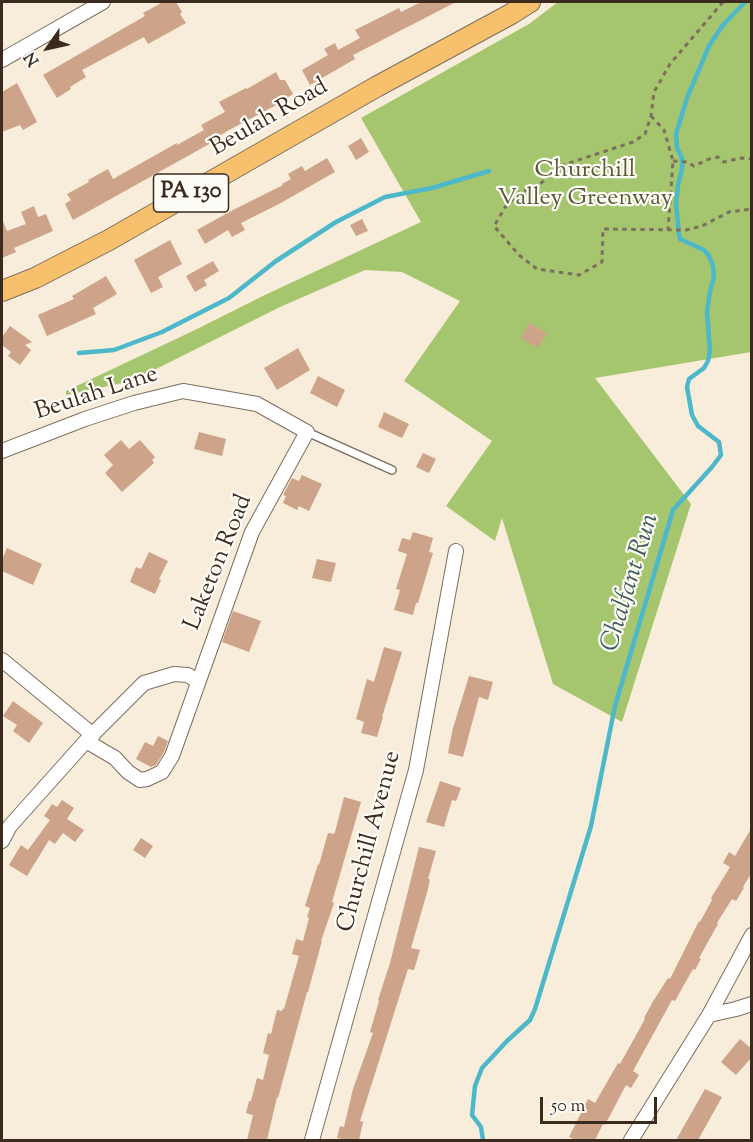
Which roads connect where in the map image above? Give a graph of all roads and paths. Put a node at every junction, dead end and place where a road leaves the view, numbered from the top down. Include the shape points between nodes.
1 (103, 2) edge
2 (530, 2) edge
3 (723, 2) edge
4 (2, 60) edge
5 (651, 116) junction
6 (752, 159) edge
7 (673, 161) junction
8 (752, 209) edge
9 (670, 230) junction
10 (2, 291) edge
11 (307, 432) junction
12 (2, 451) edge
13 (392, 470) dead end
14 (456, 551) dead end
15 (2, 660) edge
16 (198, 682) junction
17 (89, 738) junction
18 (2, 841) edge
19 (752, 935) edge
20 (752, 1004) edge
21 (709, 1015) junction
22 (312, 1140) edge
23 (631, 1140) edge

1 - 4 street
2 - 10 main road, Beulah Road / PA 130 via 109,240
3 - 5 path via 670,64 654,92
5 - 7 path via 664,130
5 - 9 path via 645,134 633,142 560,166 539,185 519,193 494,226 537,269 579,275 602,262 603,229
6 - 7 path via 709,159 694,166
7 - 9 path
8 - 9 path via 729,212 702,226
11 - 12 street, Beulah Lane via 257,404 183,391 85,419
11 - 13 lane
11 - 16 street, Laketon Road via 252,532
14 - 22 street, Churchill Avenue via 416,770
15 - 17 street
16 - 17 street via 188,675 174,674 144,683
16 - 17 street, Laketon Road via 172,756 162,771 147,779 140,780 128,772
17 - 18 street via 10,826
19 - 21 street
20 - 21 street
21 - 23 street

